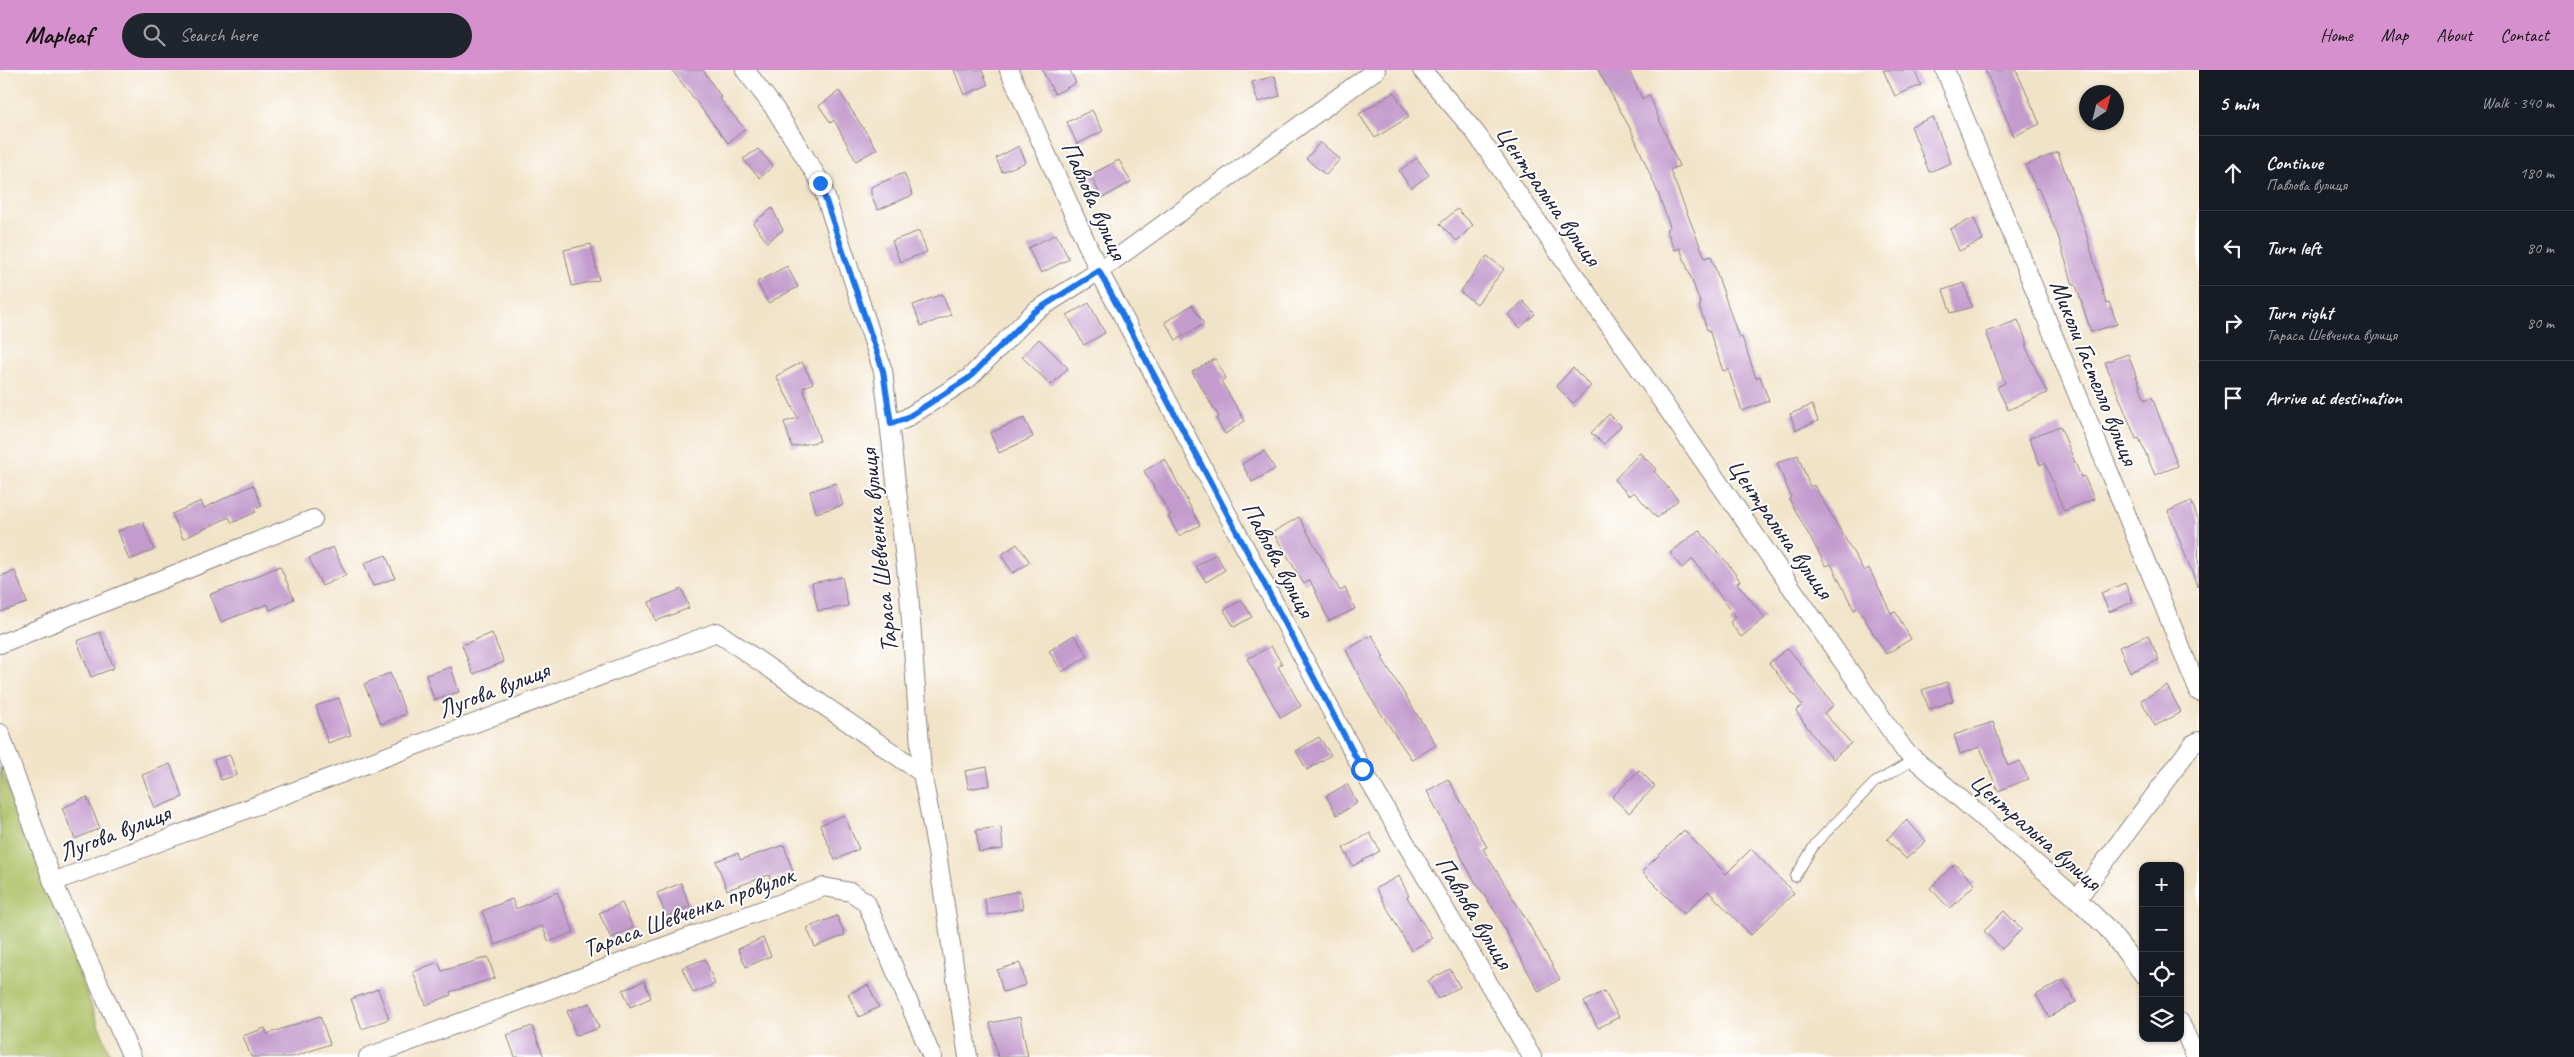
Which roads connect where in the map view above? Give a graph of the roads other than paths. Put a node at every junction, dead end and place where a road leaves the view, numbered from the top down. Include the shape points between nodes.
1 (745, 70) edge
2 (1009, 70) edge
3 (1376, 70) edge
4 (1422, 70) edge
5 (1945, 70) edge
6 (1099, 271) junction
7 (891, 424) junction
8 (313, 519) dead end
9 (0, 644) edge
10 (2199, 692) edge
11 (0, 734) edge
12 (2199, 741) edge
13 (1915, 759) junction
14 (922, 773) junction
15 (1795, 877) dead end
16 (53, 882) junction
17 (2077, 899) junction
18 (2139, 969) edge
19 (2184, 1031) edge
20 (132, 1057) edge
21 (368, 1057) edge
22 (932, 1057) edge
23 (968, 1057) edge
24 (1532, 1057) edge
25 (2196, 1057) edge

1 - 7 street, Тараса Шевченка вулиця via 775,109 820,183 883,371
2 - 6 street, Павлова вулиця
3 - 6 street
4 - 13 street, Центральна вулиця via 1475,132 1906,751
5 - 10 street, Миколи Гастелло вулиця
6 - 7 street via 1034,312 969,378 905,419
6 - 24 street, Павлова вулиця via 1362,769
7 - 14 street, Тараса Шевченка вулиця via 909,593
8 - 9 street
11 - 16 street, Лугова вулиця
12 - 17 street via 2193,744
13 - 15 lane via 1874,783 1815,844
13 - 17 street, Центральна вулиця
14 - 16 street, Лугова вулиця via 717,632
14 - 23 street, Тараса Шевченка вулиця
16 - 20 street, Лугова вулиця
17 - 18 street, Центральна вулиця via 2106,927
19 - 25 street
21 - 22 street, Тараса Шевченка провулок via 824,887 851,892 866,902

